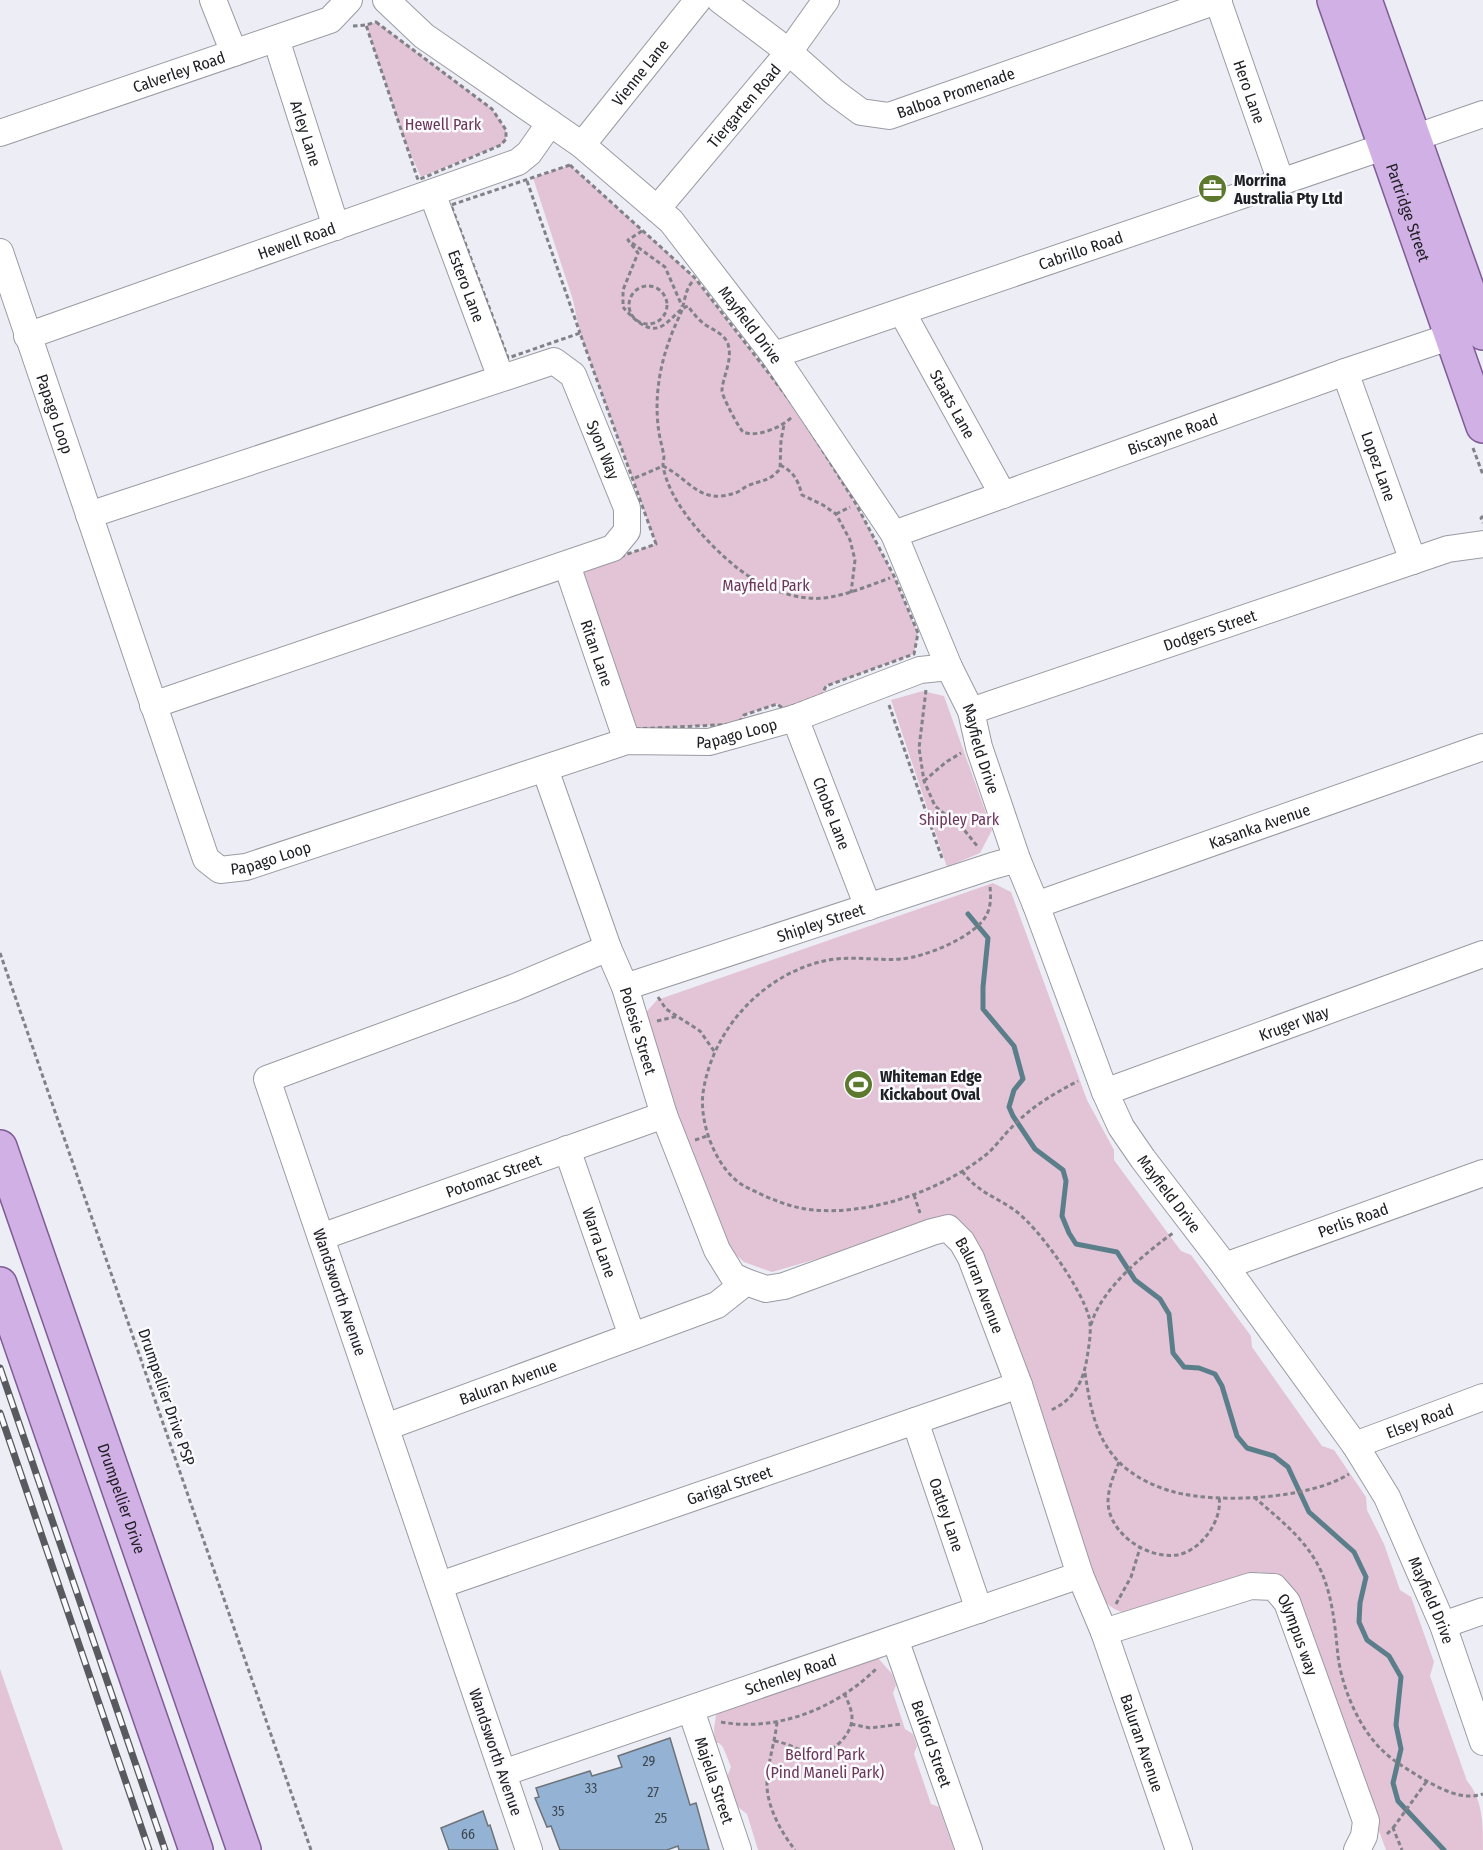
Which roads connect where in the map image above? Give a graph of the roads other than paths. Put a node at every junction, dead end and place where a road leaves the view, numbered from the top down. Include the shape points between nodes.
1 (213, 0) edge
2 (349, 0) edge
3 (386, 0) edge
4 (698, 0) edge
5 (720, 0) edge
6 (826, 0) edge
7 (1219, 0) edge
8 (1334, 0) edge
9 (1365, 0) edge
10 (276, 39) junction
11 (789, 52) junction
12 (234, 53) junction
13 (1483, 114) edge
14 (550, 123) junction
15 (0, 133) edge
16 (1400, 142) junction
17 (582, 145) junction
18 (1281, 182) junction
19 (432, 193) junction
20 (657, 209) junction
21 (336, 227) junction
22 (0, 252) edge
23 (902, 312) junction
24 (1474, 329) edge
25 (27, 336) junction
26 (774, 355) junction
27 (1345, 372) junction
28 (501, 378) junction
29 (1483, 426) edge
30 (1003, 495) junction
31 (89, 515) junction
32 (1483, 529) edge
33 (894, 534) junction
34 (1483, 543) edge
35 (1448, 549) junction
36 (1413, 561) junction
37 (567, 565) junction
38 (949, 667) junction
39 (153, 705) junction
40 (971, 711) junction
41 (795, 718) junction
42 (627, 741) junction
43 (1481, 754) edge
44 (544, 769) junction
45 (1017, 860) junction
46 (1036, 905) junction
47 (868, 907) junction
48 (608, 948) junction
49 (1483, 954) edge
50 (625, 987) junction
51 (1105, 1092) junction
52 (664, 1115) junction
53 (0, 1147) edge
54 (567, 1149) junction
55 (1483, 1173) edge
56 (321, 1237) junction
57 (1225, 1266) junction
58 (746, 1282) junction
59 (0, 1284) edge
60 (632, 1336) junction
61 (1019, 1385) junction
62 (1483, 1397) edge
63 (915, 1421) junction
64 (386, 1427) junction
65 (1355, 1445) junction
66 (1080, 1575) junction
67 (440, 1585) junction
68 (979, 1610) junction
69 (1483, 1611) edge
70 (1109, 1621) junction
71 (1443, 1625) junction
72 (895, 1639) junction
73 (691, 1710) junction
74 (1483, 1742) edge
75 (503, 1773) junction
76 (196, 1850) edge
77 (244, 1850) edge
78 (529, 1850) edge
79 (738, 1850) edge
80 (969, 1850) edge
81 (1179, 1850) edge
82 (1357, 1850) edge

1 - 12 street
2 - 10 street, Calverley Road via 330,20
3 - 14 street, Mayfield Drive via 424,36
4 - 17 street, Vienne Lane
5 - 11 street, Balboa Promenade
6 - 11 street, Tiergarten Road
7 - 11 street, Balboa Promenade via 888,116 861,112
7 - 18 street, Hero Lane
8 - 16 main road, Partridge Street
9 - 16 main road, Partridge Street
10 - 12 street, Calverley Road
10 - 21 street, Arley Lane
11 - 20 street, Tiergarten Road
12 - 15 street, Calverley Road
13 - 16 street, Cabrillo Road
14 - 17 street, Mayfield Drive
14 - 19 street, Hewell Road via 522,170
16 - 18 street, Cabrillo Road
16 - 24 main road, Partridge Street
17 - 20 street, Mayfield Drive
18 - 23 street, Cabrillo Road
19 - 21 street, Hewell Road
19 - 28 street, Estero Lane
20 - 26 street, Mayfield Drive via 671,221
21 - 25 street, Hewell Road
22 - 25 street, Papago Loop
23 - 26 street, Cabrillo Road
23 - 30 street, Staats Lane
24 - 27 street, Biscayne Road
24 - 29 main road, Partridge Street
25 - 31 street, Papago Loop
26 - 33 street, Mayfield Drive
27 - 30 street, Biscayne Road
27 - 36 street, Lopez Lane
28 - 31 street, Syon Way
28 - 37 street, Syon Way via 554,361 573,375 627,508 627,531 613,548
30 - 33 street, Biscayne Road
31 - 39 street, Papago Loop
32 - 35 street, Dodgers Street
33 - 38 street, Mayfield Drive
34 - 35 street, Dodgers Street
35 - 36 street, Dodgers Street
36 - 40 street, Dodgers Street
37 - 39 street, Syon Way
37 - 42 street, Ritan Lane
38 - 40 street, Mayfield Drive
38 - 41 street, Papago Loop via 917,662
39 - 44 street, Papago Loop via 206,859 220,870 246,867
40 - 45 street, Mayfield Drive
41 - 42 street, Papago Loop via 709,742
41 - 47 street, Chobe Lane
42 - 44 street, Papago Loop
43 - 46 street, Kasanka Avenue
44 - 48 street, Polesie Street
45 - 46 street, Mayfield Drive
45 - 47 street, Shipley Street
46 - 51 street, Mayfield Drive
47 - 50 street, Shipley Street
48 - 50 street, Polesie Street
48 - 56 street, Wandsworth Avenue via 513,988 267,1079
49 - 51 street, Kruger Way
50 - 52 street, Polesie Street
51 - 57 street, Mayfield Drive via 1121,1127 1143,1159
52 - 54 street, Potomac Street
52 - 58 street, Polesie Street via 717,1250 733,1276
53 - 77 main road, Drumpellier Drive
54 - 56 street, Potomac Street
54 - 60 street, Warra Lane
55 - 57 street, Perlis Road
56 - 64 street, Wandsworth Avenue
57 - 65 street, Mayfield Drive
58 - 60 street, Baluran Avenue via 717,1305
58 - 61 street, Baluran Avenue via 766,1289 784,1286 948,1228 971,1258
59 - 76 main road
60 - 64 street, Baluran Avenue
61 - 63 street, Garigal Street
61 - 66 street, Baluran Avenue
62 - 65 street, Elsey Road
63 - 67 street, Garigal Street
63 - 68 street, Oatley Lane
64 - 67 street, Wandsworth Avenue
65 - 71 street, Mayfield Drive via 1387,1497
66 - 68 street, Schenley Road
66 - 70 street, Baluran Avenue
67 - 75 street, Wandsworth Avenue
68 - 72 street, Schenley Road
69 - 71 street
70 - 81 street, Baluran Avenue
70 - 82 street, Olympus way via 1251,1586 1274,1587 1287,1602 1366,1821
71 - 74 street, Mayfield Drive
72 - 73 street, Schenley Road
72 - 80 street, Belford Street
73 - 75 street, Schenley Road
73 - 79 street, Majella Street
75 - 78 street, Wandsworth Avenue

